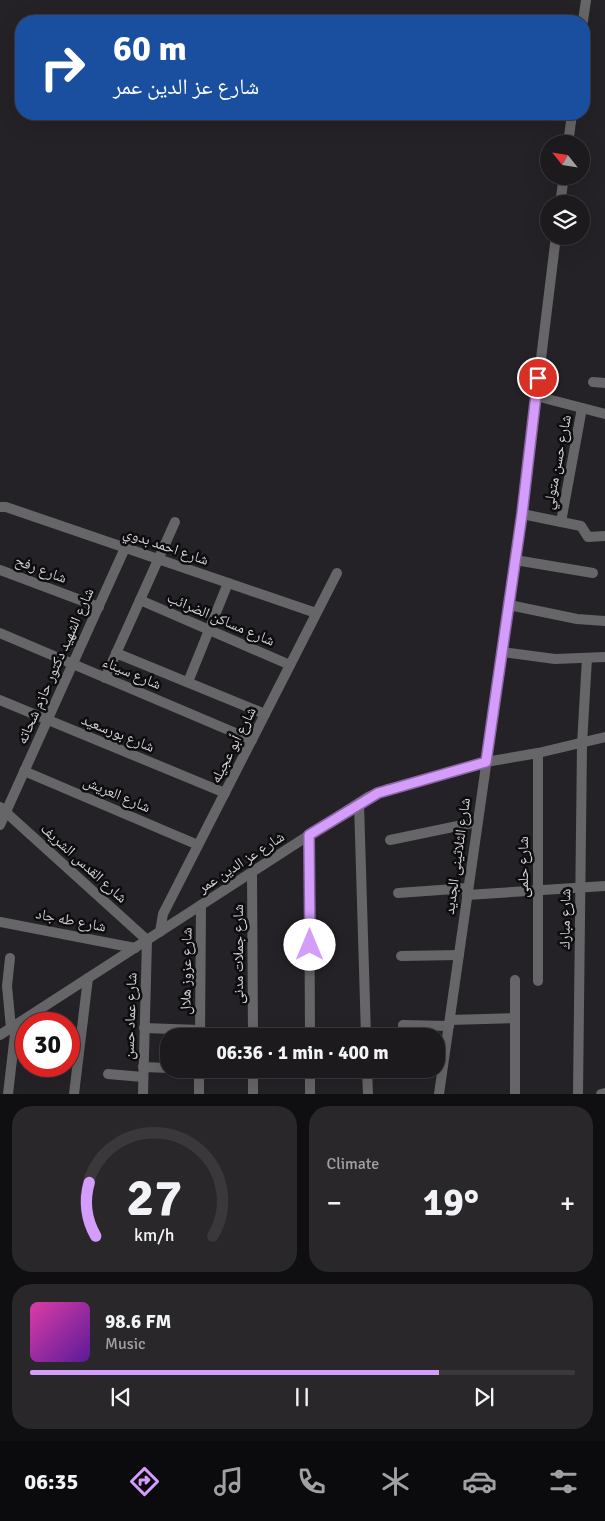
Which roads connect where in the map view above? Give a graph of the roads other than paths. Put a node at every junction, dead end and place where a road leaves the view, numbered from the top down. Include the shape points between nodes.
1 (586, 0) edge
2 (584, 15) edge
3 (571, 120) edge
4 (569, 135) edge
5 (555, 245) edge
6 (593, 382) dead end
7 (605, 383) edge
8 (536, 396) junction
9 (582, 408) junction
10 (605, 414) edge
11 (3, 508) edge
12 (522, 514) junction
13 (174, 522) dead end
14 (561, 522) junction
15 (605, 536) edge
16 (125, 548) junction
17 (158, 559) junction
18 (515, 560) junction
19 (0, 570) edge
20 (337, 572) dead end
21 (593, 573) dead end
22 (228, 583) junction
23 (140, 600) junction
24 (509, 606) junction
25 (99, 607) junction
26 (316, 613) junction
27 (605, 621) edge
28 (209, 630) junction
29 (0, 634) edge
30 (502, 652) junction
31 (116, 653) junction
32 (605, 657) edge
33 (587, 658) junction
34 (73, 664) junction
35 (290, 664) junction
36 (105, 678) junction
37 (188, 682) junction
38 (0, 700) edge
39 (265, 714) junction
40 (48, 720) junction
41 (605, 738) edge
42 (252, 740) junction
43 (582, 744) junction
44 (538, 753) junction
45 (486, 762) junction
46 (24, 770) junction
47 (225, 793) junction
48 (359, 803) junction
49 (3, 810) edge
50 (477, 822) junction
51 (0, 824) edge
52 (309, 835) junction
53 (390, 840) dead end
54 (198, 845) junction
55 (252, 872) junction
56 (605, 886) edge
57 (580, 887) junction
58 (538, 890) junction
59 (468, 892) junction
60 (398, 893) dead end
61 (201, 905) junction
62 (0, 922) edge
63 (160, 932) junction
64 (147, 940) junction
65 (136, 948) junction
66 (459, 955) junction
67 (401, 956) dead end
68 (10, 958) dead end
69 (88, 978) junction
70 (515, 980) dead end
71 (538, 981) dead end
72 (4, 986) edge
73 (515, 1018) junction
74 (449, 1023) junction
75 (403, 1025) dead end
76 (14, 1026) junction
77 (144, 1028) junction
78 (200, 1028) edge
79 (253, 1028) edge
80 (310, 1028) edge
81 (366, 1028) edge
82 (160, 1029) edge
83 (0, 1035) edge
84 (160, 1069) edge
85 (143, 1072) junction
86 (108, 1074) dead end
87 (198, 1078) edge
88 (253, 1078) edge
89 (310, 1078) edge
90 (367, 1078) edge
91 (605, 1093) edge
92 (8, 1094) edge
93 (74, 1094) edge
94 (143, 1094) edge
95 (199, 1094) edge
96 (253, 1094) edge
97 (310, 1094) edge
98 (368, 1094) edge
99 (439, 1094) edge
100 (515, 1094) edge
101 (578, 1094) edge
102 (601, 1094) edge

1 - 2 street
3 - 4 street
5 - 8 street, شارع الثلاثينى الجديد
6 - 7 street
8 - 9 street
8 - 12 street, شارع الثلاثينى الجديد
9 - 10 street
9 - 14 street, شارع حسن متولي
11 - 16 street, شارع احمد بدوي
12 - 14 street
12 - 18 street, شارع الثلاثينى الجديد
13 - 17 street
14 - 15 street via 581,526 588,537
16 - 17 street, شارع احمد بدوي
16 - 25 street, شارع الشهيد دكتور حازم شحاته
17 - 22 street, شارع احمد بدوي
17 - 23 street
18 - 21 street
18 - 24 street, شارع الثلاثينى الجديد
19 - 25 street, شارع رفح
20 - 26 street, شارع أبو عجيله
22 - 26 street, شارع احمد بدوي
22 - 28 street
23 - 28 street, شارع مساكن الضرائب
23 - 31 street
24 - 27 street
24 - 30 street, شارع الثلاثينى الجديد
25 - 34 street, شارع الشهيد دكتور حازم شحاته
26 - 35 street, شارع أبو عجيله
28 - 35 street, شارع مساكن الضرائب
28 - 37 street
29 - 34 street, شارع سيناء
30 - 33 street via 555,659
30 - 45 street, شارع الثلاثينى الجديد
31 - 36 street
31 - 37 street
32 - 33 street
33 - 43 street, شارع مبارك
34 - 36 street, شارع سيناء
34 - 40 street, شارع الشهيد دكتور حازم شحاته
35 - 39 street, شارع أبو عجيله
36 - 42 street, شارع سيناء
37 - 39 street
38 - 40 street, شارع بورسعيد
39 - 42 street, شارع أبو عجيله
40 - 46 street, شارع الشهيد دكتور حازم شحاته
40 - 47 street, شارع بورسعيد
41 - 43 street, شارع عز الدين عمر
42 - 47 street, شارع أبو عجيله
43 - 44 street, شارع عز الدين عمر
43 - 57 street, شارع مبارك
44 - 45 street, شارع عز الدين عمر
44 - 58 street, شارع حلمى
45 - 48 street, شارع عز الدين عمر via 388,789
45 - 50 street, شارع الثلاثينى الجديد
46 - 49 street, شارع الشهيد دكتور حازم شحاته
46 - 54 street, شارع العريش
47 - 54 street, شارع أبو عجيله
48 - 52 street, شارع عز الدين عمر
48 - 81 street
49 - 51 street, شارع الشهيد دكتور حازم شحاته
49 - 64 street, شارع القدس الشريف
50 - 53 street
50 - 59 street, شارع الثلاثينى الجديد
52 - 55 street, شارع عز الدين عمر
52 - 80 street
54 - 63 street, شارع أبو عجيله via 163,914
55 - 61 street, شارع عز الدين عمر
55 - 79 street, شارع جملات مدنى
56 - 57 street
57 - 58 street
57 - 101 street, شارع مبارك
58 - 59 street
58 - 71 street, شارع حلمى
59 - 60 street
59 - 66 street, شارع الثلاثينى الجديد
61 - 63 street, شارع عز الدين عمر
61 - 78 street, شارع عزوز هلال
62 - 65 street, شارع طه جاد
63 - 64 street, شارع عز الدين عمر
64 - 65 street, شارع عز الدين عمر
64 - 77 street, شارع عماد حسن
65 - 69 street, شارع عز الدين عمر
66 - 67 street
66 - 74 street, شارع الثلاثينى الجديد
68 - 72 street
69 - 76 street, شارع عز الدين عمر
69 - 93 street
70 - 73 street
72 - 76 street
73 - 74 street
73 - 100 street
74 - 75 street
74 - 99 street, شارع الثلاثينى الجديد
76 - 83 street, شارع عز الدين عمر
76 - 92 street
77 - 82 street
77 - 85 street, شارع عماد حسن
84 - 85 street
85 - 86 street
85 - 94 street, شارع عماد حسن
87 - 95 street
88 - 96 street
89 - 97 street
90 - 98 street
91 - 102 street

